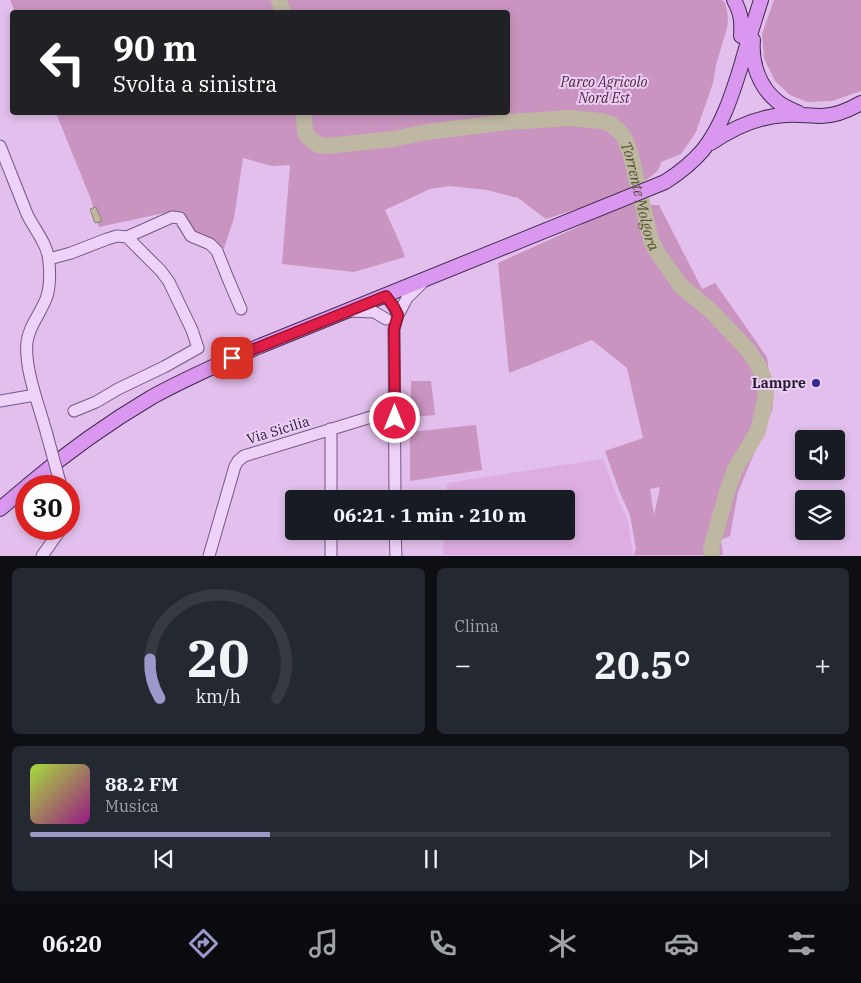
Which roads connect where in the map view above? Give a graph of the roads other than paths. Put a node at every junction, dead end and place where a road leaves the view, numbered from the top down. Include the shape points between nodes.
1 (734, 0) edge
2 (752, 0) edge
3 (761, 0) edge
4 (754, 21) junction
5 (741, 36) junction
6 (858, 106) edge
7 (804, 115) junction
8 (0, 146) edge
9 (704, 149) junction
10 (665, 182) junction
11 (127, 237) junction
12 (49, 259) junction
13 (425, 280) junction
14 (386, 296) junction
15 (242, 309) dead end
16 (348, 311) junction
17 (398, 315) junction
18 (386, 319) junction
19 (394, 329) junction
20 (36, 395) junction
21 (0, 401) edge
22 (74, 411) dead end
23 (395, 418) junction
24 (330, 429) junction
25 (41, 475) edge
26 (59, 475) edge
27 (331, 490) edge
28 (395, 490) edge
29 (15, 497) edge
30 (0, 509) edge
31 (53, 540) edge
32 (331, 540) edge
33 (396, 540) edge
34 (42, 556) edge
35 (209, 556) edge
36 (330, 556) edge
37 (396, 556) edge

1 - 5 main road via 742,20
2 - 5 main road
3 - 4 main road
4 - 7 main road via 752,52 756,71 771,96
4 - 9 main road via 733,91
5 - 10 main road via 725,86 703,135 688,158
6 - 7 main road via 833,115
7 - 9 main road via 751,122 725,133
8 - 12 street
9 - 10 main road
10 - 13 main road
11 - 12 street via 117,236
11 - 15 street via 172,217 180,218 192,236 218,251
11 - 22 street via 169,282 198,348
12 - 20 street via 47,297 30,329 27,342 28,363
13 - 14 main road
13 - 17 street via 407,298
14 - 16 main road
14 - 17 street
14 - 18 street
16 - 18 street via 374,312
16 - 25 main road via 204,370 153,397 107,425
17 - 19 street
18 - 19 street
19 - 23 street
20 - 21 street
20 - 26 street, bridge
23 - 24 street, Via Sicilia via 371,417
23 - 28 street
24 - 27 street
24 - 35 street, Via Sicilia via 244,456 238,461
29 - 30 main road
31 - 34 street
32 - 36 street
33 - 37 street

